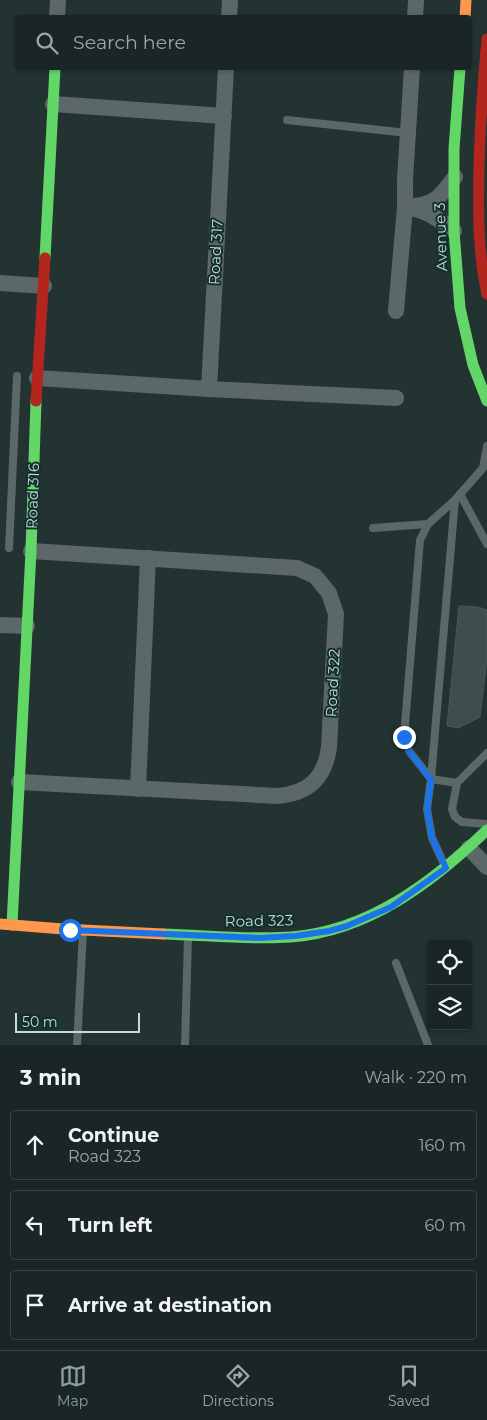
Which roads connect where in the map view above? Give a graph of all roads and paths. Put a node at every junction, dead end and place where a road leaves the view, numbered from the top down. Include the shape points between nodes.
1 (58, 0) edge
2 (230, 0) edge
3 (416, 0) edge
4 (466, 0) edge
5 (57, 15) edge
6 (229, 15) edge
7 (415, 15) edge
8 (465, 15) edge
9 (487, 38) edge
10 (55, 70) edge
11 (226, 70) edge
12 (412, 70) edge
13 (460, 70) edge
14 (53, 104) junction
15 (224, 116) junction
16 (487, 117) edge
17 (287, 120) dead end
18 (408, 133) junction
19 (480, 140) junction
20 (455, 177) junction
21 (405, 207) junction
22 (454, 231) junction
23 (0, 283) edge
24 (44, 286) junction
25 (487, 294) edge
26 (396, 311) dead end
27 (17, 376) dead end
28 (38, 378) junction
29 (209, 389) junction
30 (396, 398) dead end
31 (486, 401) edge
32 (487, 446) edge
33 (458, 497) junction
34 (428, 524) junction
35 (373, 528) dead end
36 (487, 544) edge
37 (8, 548) dead end
38 (30, 551) junction
39 (148, 558) junction
40 (0, 625) edge
41 (26, 626) junction
42 (487, 753) edge
43 (431, 780) junction
44 (19, 782) junction
45 (457, 783) junction
46 (138, 789) junction
47 (487, 824) edge
48 (487, 830) edge
49 (469, 848) junction
50 (446, 868) junction
51 (487, 868) edge
52 (6, 925) edge
53 (83, 930) junction
54 (188, 935) junction
55 (396, 963) dead end
56 (77, 1045) edge
57 (185, 1045) edge
58 (428, 1045) edge

1 - 5 street
2 - 6 street
3 - 7 street
4 - 8 street
9 - 19 street
10 - 14 street, Road 316
11 - 15 street, Road 317
12 - 18 street
13 - 20 street, Avenue 3
14 - 15 street
14 - 24 street, Road 316
15 - 29 street, Road 317
16 - 19 street
17 - 18 lane
18 - 21 street
19 - 25 street via 479,230
20 - 21 street via 441,196 432,202
20 - 22 street, Avenue 3
21 - 22 street via 424,210
21 - 26 street
22 - 31 street, Avenue 3 via 460,308 473,365
23 - 24 street
24 - 28 street, Road 316
27 - 37 lane
28 - 29 street
28 - 38 street, Road 316
29 - 30 street
32 - 33 lane via 483,468
33 - 34 lane
33 - 36 lane
33 - 43 lane
34 - 35 lane
34 - 43 lane via 420,540 404,737 409,751
38 - 39 street, Road 322
38 - 41 street, Road 316
39 - 46 street
39 - 46 street, Road 322 via 297,568 315,576 329,593 336,614 328,753 324,769 309,786 300,792 278,796
40 - 41 street
41 - 44 street, Road 316
42 - 45 lane
43 - 45 lane
43 - 50 lane via 427,809 432,838
44 - 46 street, Road 322
44 - 52 street, Road 316
45 - 47 lane via 452,809 455,817 462,822
48 - 49 street, Road 323
49 - 50 street, Road 323
49 - 51 street
50 - 54 street, Road 323 via 391,907 329,931 259,938
52 - 53 street, Road 323
53 - 54 street, Road 323
53 - 56 lane
54 - 57 lane
55 - 58 lane

